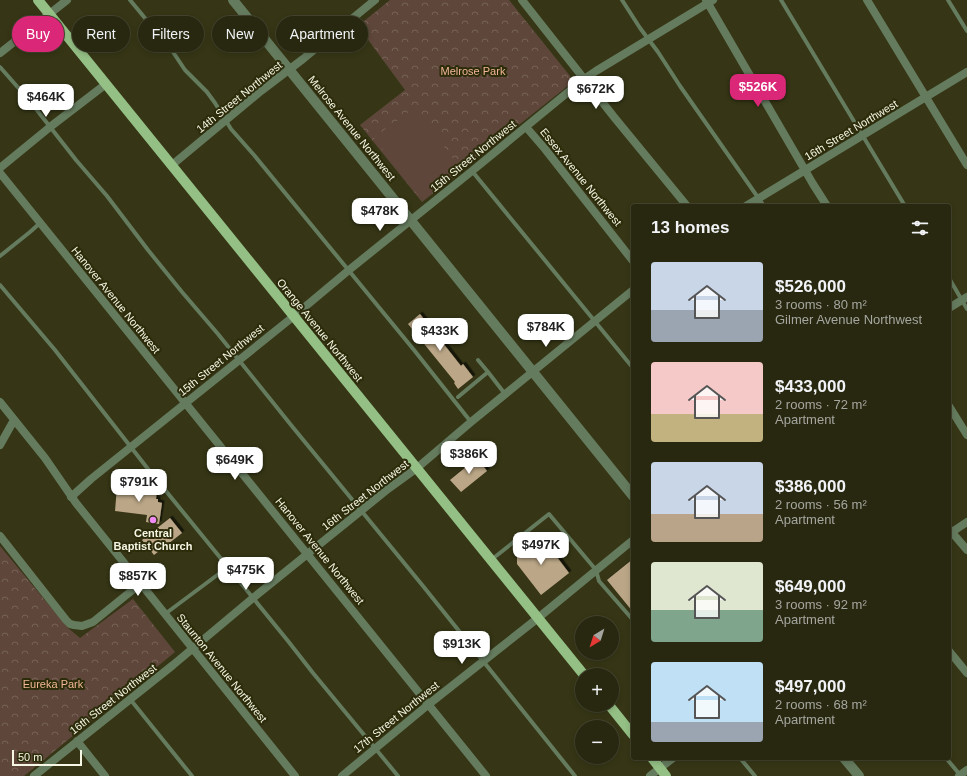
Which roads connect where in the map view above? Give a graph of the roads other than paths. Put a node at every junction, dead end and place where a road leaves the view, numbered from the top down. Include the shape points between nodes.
1 (38, 0) edge
2 (67, 0) edge
3 (130, 0) edge
4 (233, 0) edge
5 (375, 0) edge
6 (522, 0) edge
7 (622, 0) edge
8 (781, 0) edge
9 (868, 0) edge
10 (948, 0) edge
11 (709, 1) edge
12 (50, 14) junction
13 (967, 32) edge
14 (648, 39) junction
15 (0, 53) edge
16 (0, 67) edge
17 (289, 70) junction
18 (967, 72) edge
19 (584, 79) junction
20 (106, 84) junction
21 (926, 97) junction
22 (225, 121) junction
23 (50, 127) junction
24 (526, 127) junction
25 (863, 135) junction
26 (172, 165) junction
27 (967, 165) edge
28 (0, 168) edge
29 (806, 170) junction
30 (472, 171) junction
31 (0, 173) edge
32 (759, 198) junction
33 (685, 204) edge
34 (749, 204) edge
35 (763, 204) edge
36 (826, 204) edge
37 (904, 204) edge
38 (411, 220) junction
39 (40, 223) junction
40 (0, 256) edge
41 (631, 258) edge
42 (349, 270) junction
43 (951, 281) edge
44 (0, 285) edge
45 (631, 292) edge
46 (964, 298) edge
47 (951, 307) edge
48 (967, 309) edge
49 (294, 316) junction
50 (594, 321) junction
51 (239, 360) junction
52 (478, 360) dead end
53 (631, 366) edge
54 (488, 372) junction
55 (533, 372) junction
56 (505, 394) junction
57 (458, 397) dead end
58 (0, 402) edge
59 (185, 403) junction
60 (951, 409) edge
61 (14, 420) junction
62 (471, 422) junction
63 (967, 435) edge
64 (0, 445) edge
65 (131, 447) junction
66 (417, 468) junction
67 (631, 494) edge
68 (71, 497) junction
69 (361, 511) junction
70 (967, 522) edge
71 (951, 531) edge
72 (951, 533) edge
73 (0, 536) edge
74 (631, 542) edge
75 (967, 550) edge
76 (307, 554) junction
77 (491, 560) junction
78 (228, 567) junction
79 (596, 570) junction
80 (140, 584) junction
81 (253, 598) junction
82 (165, 614) junction
83 (538, 618) junction
84 (631, 618) edge
85 (193, 648) junction
86 (951, 653) edge
87 (482, 662) junction
88 (578, 668) edge
89 (967, 673) edge
90 (130, 699) junction
91 (429, 704) junction
92 (615, 712) edge
93 (631, 732) edge
94 (77, 741) junction
95 (376, 748) junction
96 (654, 760) edge
97 (672, 760) edge
98 (742, 760) edge
99 (846, 760) edge
100 (948, 760) edge
101 (967, 770) edge
102 (663, 772) edge
103 (857, 775) edge
104 (34, 776) edge
105 (105, 776) edge
106 (192, 776) edge
107 (296, 776) edge
108 (342, 776) edge
109 (398, 776) edge
110 (486, 776) edge
111 (575, 776) edge
112 (650, 776) edge
113 (755, 776) edge
114 (960, 776) edge

1 - 12 main road, Orange Avenue Northwest
2 - 12 street
3 - 22 lane via 185,70 216,103
4 - 17 street, Melrose Avenue Northwest
5 - 17 street, 14th Street Northwest
6 - 19 street
7 - 14 lane
8 - 25 lane
9 - 21 street
10 - 13 lane
11 - 14 street, 15th Street Northwest
11 - 29 street
12 - 15 street
12 - 20 main road, Orange Avenue Northwest
14 - 19 street, 15th Street Northwest
14 - 32 lane
16 - 23 lane
17 - 22 street, 14th Street Northwest
17 - 38 street, Melrose Avenue Northwest
18 - 21 street, 16th Street Northwest
19 - 24 street, 15th Street Northwest
19 - 33 street
20 - 23 street
20 - 26 main road, Orange Avenue Northwest
21 - 25 street, 16th Street Northwest
21 - 27 street
22 - 26 street, 14th Street Northwest
22 - 42 lane
23 - 28 street
23 - 51 lane
24 - 30 street, 15th Street Northwest
24 - 41 street, Essex Avenue Northwest
25 - 29 street, 16th Street Northwest
25 - 37 lane
26 - 49 main road, Orange Avenue Northwest
29 - 32 street, 16th Street Northwest
29 - 36 street
30 - 38 street, 15th Street Northwest
30 - 50 lane
31 - 39 street, Hanover Avenue Northwest
32 - 34 street, 16th Street Northwest
32 - 35 lane
38 - 42 street, 15th Street Northwest
38 - 55 street, Melrose Avenue Northwest
39 - 40 lane
39 - 59 street, Hanover Avenue Northwest
42 - 49 street, 15th Street Northwest
42 - 62 lane
43 - 46 lane
44 - 65 lane
45 - 50 street, 16th Street Northwest
46 - 47 street
46 - 48 lane
49 - 51 street, 15th Street Northwest
49 - 66 main road, Orange Avenue Northwest
50 - 53 lane
50 - 55 street, 16th Street Northwest
51 - 59 street, 15th Street Northwest
51 - 69 lane
52 - 54 lane
54 - 56 lane
54 - 57 lane
55 - 56 street, 16th Street Northwest
55 - 67 street, Melrose Avenue Northwest
56 - 62 street, 16th Street Northwest
58 - 61 street, Staunton Avenue Northwest
59 - 65 street, 15th Street Northwest
59 - 76 street, Hanover Avenue Northwest
60 - 63 street
61 - 64 street
61 - 68 street, Staunton Avenue Northwest via 45,458
62 - 66 street, 16th Street Northwest
65 - 68 street, 15th Street Northwest
65 - 78 lane
66 - 69 street, 16th Street Northwest
66 - 77 main road, Orange Avenue Northwest
68 - 80 street, Staunton Avenue Northwest
69 - 76 street, 16th Street Northwest
69 - 87 lane
70 - 71 street
72 - 75 street
73 - 80 street via 70,624 82,626 93,622
74 - 79 street, 17th Street Northwest
76 - 81 street, 16th Street Northwest
76 - 91 street, Hanover Avenue Northwest
77 - 79 lane via 549,514
77 - 83 main road, Orange Avenue Northwest
78 - 81 lane
78 - 82 lane
79 - 83 street, 17th Street Northwest
79 - 84 lane via 599,581
80 - 82 street, Staunton Avenue Northwest
81 - 85 street, 16th Street Northwest
81 - 95 lane
82 - 85 street, Staunton Avenue Northwest
83 - 87 street, 17th Street Northwest
83 - 88 main road, Orange Avenue Northwest
85 - 90 street, 16th Street Northwest
85 - 107 street, Staunton Avenue Northwest
86 - 89 street
87 - 91 street, 17th Street Northwest
87 - 111 lane
90 - 94 street, 16th Street Northwest
90 - 106 lane
91 - 95 street, 17th Street Northwest
91 - 110 street, Hanover Avenue Northwest
92 - 93 main road
94 - 104 street, 16th Street Northwest
94 - 105 street
95 - 108 street, 17th Street Northwest
95 - 109 lane
96 - 102 main road
97 - 102 street
98 - 113 lane
99 - 103 street
100 - 114 lane
101 - 114 street
102 - 112 street

